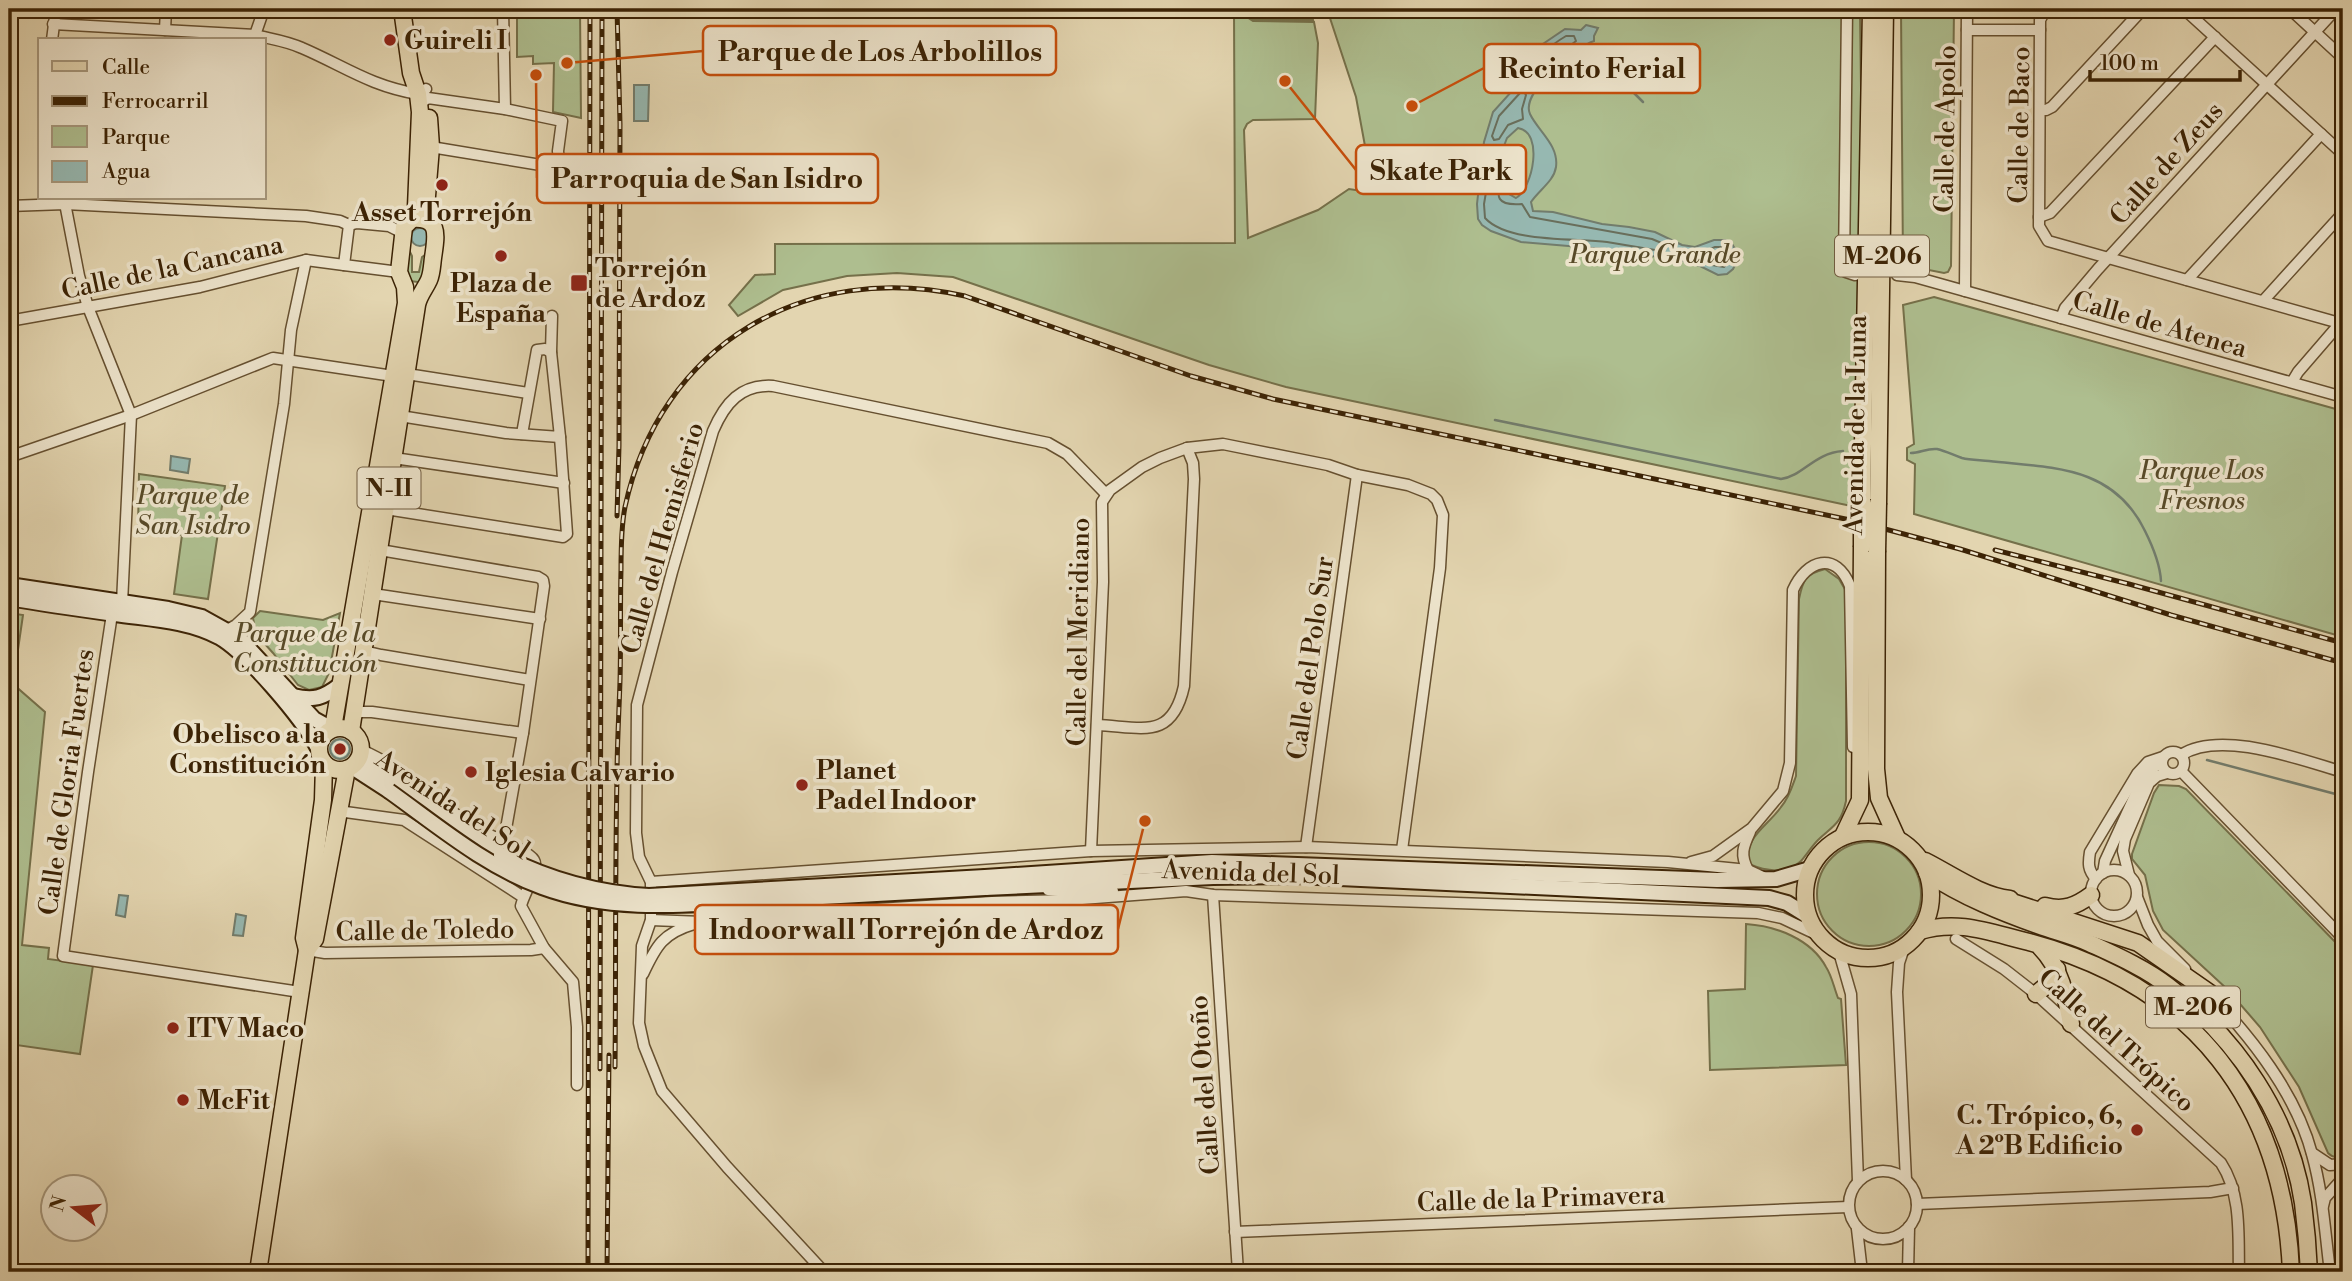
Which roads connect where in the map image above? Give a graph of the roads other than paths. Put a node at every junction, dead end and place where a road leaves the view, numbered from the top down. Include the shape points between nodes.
1 (56, 9) edge
2 (166, 9) edge
3 (264, 9) edge
4 (402, 9) edge
5 (411, 9) edge
6 (503, 9) edge
7 (1847, 9) edge
8 (1871, 9) edge
9 (1885, 9) edge
10 (1967, 9) edge
11 (2046, 9) edge
12 (2143, 9) edge
13 (2184, 9) edge
14 (2290, 9) edge
15 (2336, 9) edge
16 (53, 24) junction
17 (165, 30) junction
18 (1967, 30) junction
19 (2040, 30) junction
20 (2315, 32) junction
21 (255, 35) junction
22 (2215, 37) junction
23 (52, 38) edge
24 (2343, 58) edge
25 (2266, 85) junction
26 (423, 96) junction
27 (505, 109) junction
28 (2041, 110) junction
29 (2320, 134) junction
30 (430, 147) junction
31 (2343, 154) edge
32 (64, 201) edge
33 (9, 206) edge
34 (2343, 214) edge
35 (2039, 217) junction
36 (419, 220) junction
37 (349, 225) junction
38 (403, 233) junction
39 (2108, 258) junction
40 (306, 260) junction
41 (344, 265) junction
42 (1855, 275) dead end
43 (1897, 275) dead end
44 (402, 279) junction
45 (2188, 280) junction
46 (423, 288) junction
47 (1965, 291) junction
48 (2263, 301) junction
49 (88, 307) junction
50 (552, 316) dead end
51 (2061, 318) junction
52 (9, 321) edge
53 (2342, 322) edge
54 (551, 352) junction
55 (288, 359) junction
56 (400, 375) junction
57 (2292, 382) junction
58 (528, 393) junction
59 (2343, 397) edge
60 (131, 415) junction
61 (400, 416) junction
62 (522, 434) junction
63 (560, 437) junction
64 (1187, 447) junction
65 (9, 457) edge
66 (394, 458) junction
67 (1357, 475) junction
68 (564, 483) junction
69 (1106, 494) junction
70 (1870, 501) junction
71 (386, 509) junction
72 (1870, 549) junction
73 (380, 550) junction
74 (9, 585) edge
75 (373, 594) junction
76 (9, 598) edge
77 (117, 608) junction
78 (540, 620) junction
79 (227, 629) junction
80 (364, 651) junction
81 (530, 680) junction
82 (340, 685) junction
83 (293, 696) junction
84 (353, 723) junction
85 (1097, 725) junction
86 (333, 729) junction
87 (523, 733) junction
88 (318, 748) junction
89 (2181, 755) junction
90 (355, 761) junction
91 (324, 764) junction
92 (2164, 764) junction
93 (2180, 771) junction
94 (2343, 772) edge
95 (1860, 800) junction
96 (338, 811) junction
97 (1752, 828) junction
98 (1843, 836) junction
99 (1897, 838) junction
100 (504, 840) junction
101 (1306, 847) junction
102 (1402, 850) junction
103 (1091, 851) junction
104 (1684, 864) junction
105 (1924, 866) junction
106 (1810, 869) junction
107 (1748, 870) junction
108 (2129, 875) junction
109 (1769, 880) junction
110 (651, 882) junction
111 (985, 882) junction
112 (2097, 882) junction
113 (1017, 886) junction
114 (1152, 893) junction
115 (1213, 895) junction
116 (523, 897) junction
117 (2137, 897) junction
118 (2000, 898) junction
119 (1808, 916) junction
120 (651, 920) junction
121 (702, 922) junction
122 (1920, 931) junction
123 (1818, 934) junction
124 (2343, 938) edge
125 (1956, 939) dead end
126 (2038, 945) junction
127 (544, 948) junction
128 (1904, 948) junction
129 (307, 950) junction
130 (1839, 952) junction
131 (2057, 969) junction
132 (641, 978) junction
133 (300, 992) junction
134 (2210, 993) junction
135 (2036, 994) junction
136 (2071, 1024) junction
137 (577, 1084) dead end
138 (2312, 1153) junction
139 (2343, 1164) edge
140 (2343, 1178) edge
141 (1906, 1180) junction
142 (1858, 1181) junction
143 (2233, 1188) junction
144 (1917, 1204) junction
145 (1848, 1207) junction
146 (2322, 1207) junction
147 (1909, 1227) junction
148 (1857, 1229) junction
149 (1235, 1232) junction
150 (258, 1272) edge
151 (824, 1272) edge
152 (1238, 1272) edge
153 (1862, 1272) edge
154 (1908, 1272) edge
155 (2239, 1272) edge
156 (2291, 1272) edge
157 (2309, 1272) edge
158 (2330, 1272) edge

1 - 16 street
2 - 17 street
3 - 21 street
4 - 26 main road, N-II via 411,74
5 - 26 main road, N-II
6 - 27 street
7 - 42 street via 1844,265 1846,272
8 - 70 main road, Avenida de la Luna / M-206
9 - 70 main road, Avenida de la Luna / M-206
10 - 18 street, Calle de Apolo
11 - 19 street, Calle de Baco
12 - 28 street via 2052,107
13 - 22 street
14 - 20 street
15 - 20 street, Calle de Zeus
16 - 17 street
16 - 23 street
17 - 21 street
18 - 19 street
18 - 47 street, Calle de Apolo
19 - 28 street, Calle de Baco
20 - 24 street
20 - 25 street, Calle de Zeus
21 - 26 street via 304,48 380,86
22 - 25 street
22 - 35 street via 2050,213
25 - 29 street
25 - 39 street, Calle de Zeus
26 - 27 street
26 - 30 main road, N-II
26 - 36 main road, N-II
27 - 30 street via 562,121 558,151 565,169
28 - 35 street, Calle de Baco
29 - 31 street
29 - 45 street
30 - 36 main road, N-II
32 - 33 street
32 - 37 street via 306,216
32 - 49 street
34 - 48 street
35 - 39 street, Calle de Baco via 2048,241
36 - 38 main road, N-II via 407,221
36 - 46 main road, N-II via 436,230 429,283
37 - 38 street via 389,226
37 - 41 street
38 - 44 main road, N-II
39 - 45 street
39 - 51 street, Calle de Zeus
40 - 41 street, Calle de la Cancana
40 - 49 street, Calle de la Cancana
40 - 55 street
41 - 44 street
43 - 47 street, Calle de Atenea
44 - 46 main road via 413,291
44 - 56 main road, N-II via 406,303
45 - 48 street
46 - 56 main road, N-II
47 - 51 street, Calle de Atenea
48 - 53 street
49 - 52 street, Calle de la Cancana
49 - 60 street
50 - 54 street
51 - 57 street, Calle de Atenea
53 - 57 street
54 - 58 street via 537,350
54 - 63 street
55 - 56 street
55 - 60 street via 273,358
55 - 79 street via 250,612
56 - 58 street
56 - 61 main road, N-II
56 - 82 main road, N-II
57 - 59 street, Calle de Atenea
58 - 62 street
60 - 65 street
60 - 77 street, Calle de Gloria Fuertes
61 - 62 street
61 - 66 main road, N-II
62 - 63 street
63 - 68 street
64 - 67 street, Calle del Meridiano via 1223,444
64 - 69 street, Calle del Meridiano via 1142,467
64 - 85 street via 1194,479 1180,704 1174,717 1155,727
66 - 68 street
66 - 71 main road, N-II
67 - 101 street, Calle del Polo Sur
67 - 102 street, Calle del Meridiano via 1422,489 1437,500 1443,515
68 - 71 street via 567,534 563,537
69 - 85 street, Calle del Meridiano via 1101,514
69 - 110 street, Calle del Hemisferio via 1067,454 1048,443 773,386 751,388 729,401 713,430 637,705 636,834 639,857
70 - 72 main road, Avenida de la Luna / M-206, bridge
71 - 73 main road, N-II
72 - 95 main road, Avenida de la Luna / M-206
72 - 99 main road, Avenida de la Luna / M-206 via 1876,768 1879,798
73 - 75 main road, N-II
73 - 78 street via 538,577 544,586
74 - 77 main road
75 - 78 street
75 - 80 main road, N-II
76 - 77 main road
77 - 79 main road via 184,612
77 - 88 main road via 219,638 274,689
77 - 133 street, Calle de Gloria Fuertes via 88,772 64,956
78 - 81 street
79 - 83 main road
80 - 81 street
80 - 84 main road, N-II
81 - 87 street
82 - 83 main road via 316,699
82 - 86 main road, N-II
83 - 86 main road via 314,719
84 - 86 main road
84 - 87 street via 361,712 372,712
84 - 90 main road via 360,741
85 - 103 street, Calle del Meridiano
86 - 88 main road, N-II via 323,736
87 - 100 street
88 - 91 main road
89 - 92 street via 2171,751
89 - 93 street via 2184,765
89 - 94 street via 2205,746 2243,747
90 - 91 main road via 338,771
90 - 96 main road
90 - 100 street via 386,761 477,829
90 - 111 main road, Avenida del Sol, bridge via 496,865 541,886 593,901 668,906
91 - 129 main road via 303,938
92 - 93 street via 2174,774
92 - 108 street via 2149,783 2125,839
92 - 112 street via 2143,778
92 - 112 street via 2148,762 2137,774 2090,852 2090,872
93 - 124 street
95 - 97 street via 1853,736 1850,586 1845,573 1826,564 1807,568 1793,590 1788,776 1783,791
95 - 98 main road, Avenida de la Luna / M-206
96 - 116 street via 404,820
96 - 129 main road via 315,939
97 - 104 street via 1713,856
97 - 107 street via 1743,847 1742,859
98 - 99 main road via 1879,832
98 - 106 main road, M-206 via 1830,844
99 - 105 main road, M-206
100 - 116 street via 534,860 536,867
101 - 102 street, Avenida del Sol
101 - 103 street, Avenida del Sol
102 - 104 street, Avenida del Sol
103 - 110 street, Avenida del Sol
104 - 107 street, Avenida del Sol
105 - 118 main road
105 - 122 main road via 1931,893 1929,913
105 - 157 main road, M-206 via 1969,897 2127,961 2166,984 2217,1031 2258,1084 2278,1123 2302,1201
106 - 109 main road, Avenida del Sol
106 - 119 main road via 1804,900
107 - 109 street, Avenida del Sol
108 - 112 street via 2116,870
108 - 117 street
109 - 111 main road, Avenida del Sol via 1212,862
110 - 120 street
111 - 113 main road, Avenida del Sol
112 - 117 street via 2097,909 2109,916 2130,910
112 - 118 main road via 2078,905 2065,909
113 - 114 street
113 - 119 main road, Avenida del Sol via 1297,876 1756,897 1787,903
114 - 115 street, Avenida del Sol
114 - 121 street, Avenida del Sol
115 - 123 street, Avenida del Sol via 1758,913
115 - 149 street, Calle del Otoño
116 - 127 street via 521,906
117 - 134 street via 2157,941
118 - 134 main road via 2138,943
119 - 123 main road
120 - 121 street, Avenida del Sol
120 - 132 street via 642,946
121 - 132 street via 678,929 660,941
122 - 126 main road, M-206 via 1961,925
122 - 128 main road
123 - 130 main road
125 - 135 street, Calle del Trópico
126 - 131 main road
126 - 156 main road, M-206 via 2122,977 2187,1025 2221,1061 2262,1129 2276,1169
127 - 129 street, Calle de Toledo
127 - 137 street via 573,982
128 - 130 main road via 1867,959
128 - 141 street via 1896,992
129 - 133 main road
130 - 142 street via 1851,994
131 - 135 main road via 2053,980
131 - 136 main road
132 - 151 street via 642,1035 662,1091
133 - 150 main road
134 - 138 street via 2272,1071
135 - 136 street, Calle del Trópico
136 - 143 street, Calle del Trópico via 2221,1163
138 - 139 street via 2330,1165
138 - 146 street
140 - 146 street
141 - 142 street via 1880,1171
141 - 144 street
142 - 145 street
143 - 144 street
143 - 155 street
144 - 147 street
145 - 148 street
145 - 149 street, Calle de la Primavera
146 - 158 street
147 - 148 street via 1885,1240
147 - 154 street
148 - 153 street
149 - 152 street, Calle del Otoño

